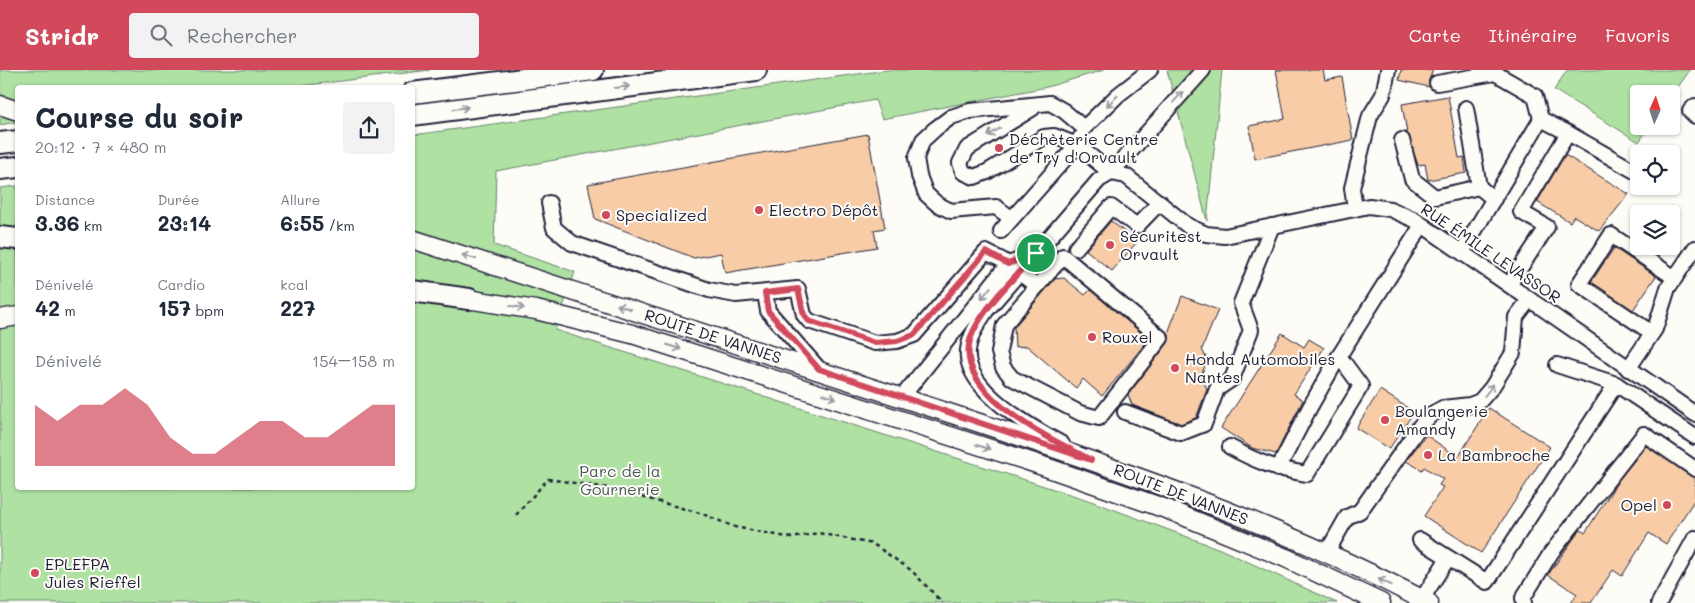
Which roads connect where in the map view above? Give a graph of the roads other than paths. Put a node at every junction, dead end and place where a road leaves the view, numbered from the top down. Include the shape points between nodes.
1 (593, 70) edge
2 (756, 70) edge
3 (1150, 70) edge
4 (1202, 70) edge
5 (1388, 70) edge
6 (1495, 72) edge
7 (1437, 83) dead end
8 (415, 93) edge
9 (0, 105) edge
10 (1036, 106) junction
11 (1695, 106) edge
12 (1466, 108) dead end
13 (15, 110) edge
14 (415, 114) edge
15 (1695, 116) edge
16 (1541, 119) junction
17 (1084, 128) junction
18 (1568, 133) junction
19 (1402, 140) dead end
20 (15, 141) edge
21 (0, 143) edge
22 (1077, 145) junction
23 (15, 166) edge
24 (1630, 168) edge
25 (0, 169) edge
26 (1111, 173) junction
27 (1480, 186) junction
28 (1494, 199) junction
29 (1160, 202) junction
30 (549, 204) dead end
31 (1355, 209) junction
32 (1011, 218) junction
33 (1422, 225) junction
34 (1272, 226) junction
35 (1001, 231) dead end
36 (0, 237) edge
37 (15, 239) edge
38 (415, 240) edge
39 (1076, 248) dead end
40 (1695, 248) edge
41 (1462, 252) junction
42 (1010, 266) junction
43 (1675, 278) junction
44 (1509, 285) junction
45 (1038, 286) junction
46 (415, 292) edge
47 (765, 293) junction
48 (469, 298) joint
49 (1529, 300) junction
50 (15, 316) edge
51 (0, 319) edge
52 (1652, 334) junction
53 (1339, 356) junction
54 (1557, 365) dead end
55 (1625, 366) junction
56 (819, 369) junction
57 (1612, 384) junction
58 (902, 397) junction
59 (1125, 412) dead end
60 (1695, 414) edge
61 (1695, 437) edge
62 (1230, 447) dead end
63 (1091, 460) junction
64 (1278, 469) junction
65 (1695, 469) edge
66 (1695, 538) edge
67 (1420, 540) dead end
68 (1326, 554) junction
69 (1448, 558) junction
70 (1425, 601) edge
71 (1381, 603) edge
72 (1524, 603) edge
73 (1659, 603) edge

1 - 8 highway
14 -> 2 highway
3 -> 17 street
26 -> 4 street
5 - 31 street via 1383,95 1370,116 1352,188
6 - 7 street
6 - 16 street via 1535,96
9 - 13 main road
10 - 17 street via 1050,103
10 -> 22 street, RUE ÉMILE LEVASSOR via 967,149 960,163 963,172 974,177 987,172 1044,137 1054,136
10 - 32 street via 970,111 951,118 923,140 916,158 926,194 938,204 951,211 996,207
11 - 15 street via 1690,111
12 - 27 street
16 - 18 street
16 - 28 street
17 - 22 street
18 - 24 street
18 - 44 street via 1521,212 1546,228
19 - 27 street via 1412,180 1435,197
20 - 21 highway
22 - 26 street, RUE ÉMILE LEVASSOR
22 - 32 street
23 - 25 highway
26 - 29 street, RUE ÉMILE LEVASSOR via 1126,176
26 - 42 street via 1099,180 1036,253
27 - 28 street
28 - 41 street
29 - 34 street, RUE ÉMILE LEVASSOR via 1188,226 1206,234 1225,236
29 - 39 street via 1137,226 1111,207
30 - 47 street via 554,228 572,243 709,290 736,295
31 - 33 street, RUE ÉMILE LEVASSOR via 1369,206 1390,209
31 - 34 street, RUE ÉMILE LEVASSOR
32 - 35 street
33 - 41 street, RUE ÉMILE LEVASSOR
33 - 53 street
34 - 59 street via 1241,303 1251,330 1232,379 1217,389 1204,424 1181,433
36 - 37 highway
56 -> 38 main road, ROUTE DE VANNES
40 - 43 street
41 - 44 street, RUE ÉMILE LEVASSOR
42 - 45 street
42 - 47 street via 986,252 914,335 884,343 875,343 809,321 804,315 798,289
42 -> 58 street
42 - 63 street via 973,331 968,350 975,379 1034,430
43 - 52 street via 1668,288
43 - 52 street via 1611,235 1579,284
44 - 49 street, RUE ÉMILE LEVASSOR
45 - 45 street via 1004,325 999,352 1003,366 1012,378 1080,413 1099,418 1161,338 1063,256
46 - 48 highway
47 - 56 street via 768,311
48 -> 71 main road, ROUTE DE VANNES via 536,310 632,334 1034,463 1169,510 1286,558
49 - 55 street, RUE ÉMILE LEVASSOR
68 -> 49 street via 1347,517 1360,511 1420,426 1443,408 1480,401 1492,387 1513,353 1516,317
50 - 51 main road
52 - 55 street
53 - 64 street
53 - 64 street via 1361,386 1308,474
54 - 57 street
55 - 57 street
55 - 60 street, RUE ÉMILE LEVASSOR
56 - 58 main road, ROUTE DE VANNES
57 - 61 street
57 - 69 street via 1487,582
58 - 63 main road, ROUTE DE VANNES
62 - 64 street via 1256,462
63 - 68 main road, ROUTE DE VANNES via 1177,491
65 - 72 street via 1644,434 1551,553 1523,598
66 - 73 street
67 - 69 street
70 -> 68 main road, ROUTE DE VANNES
69 - 70 street

